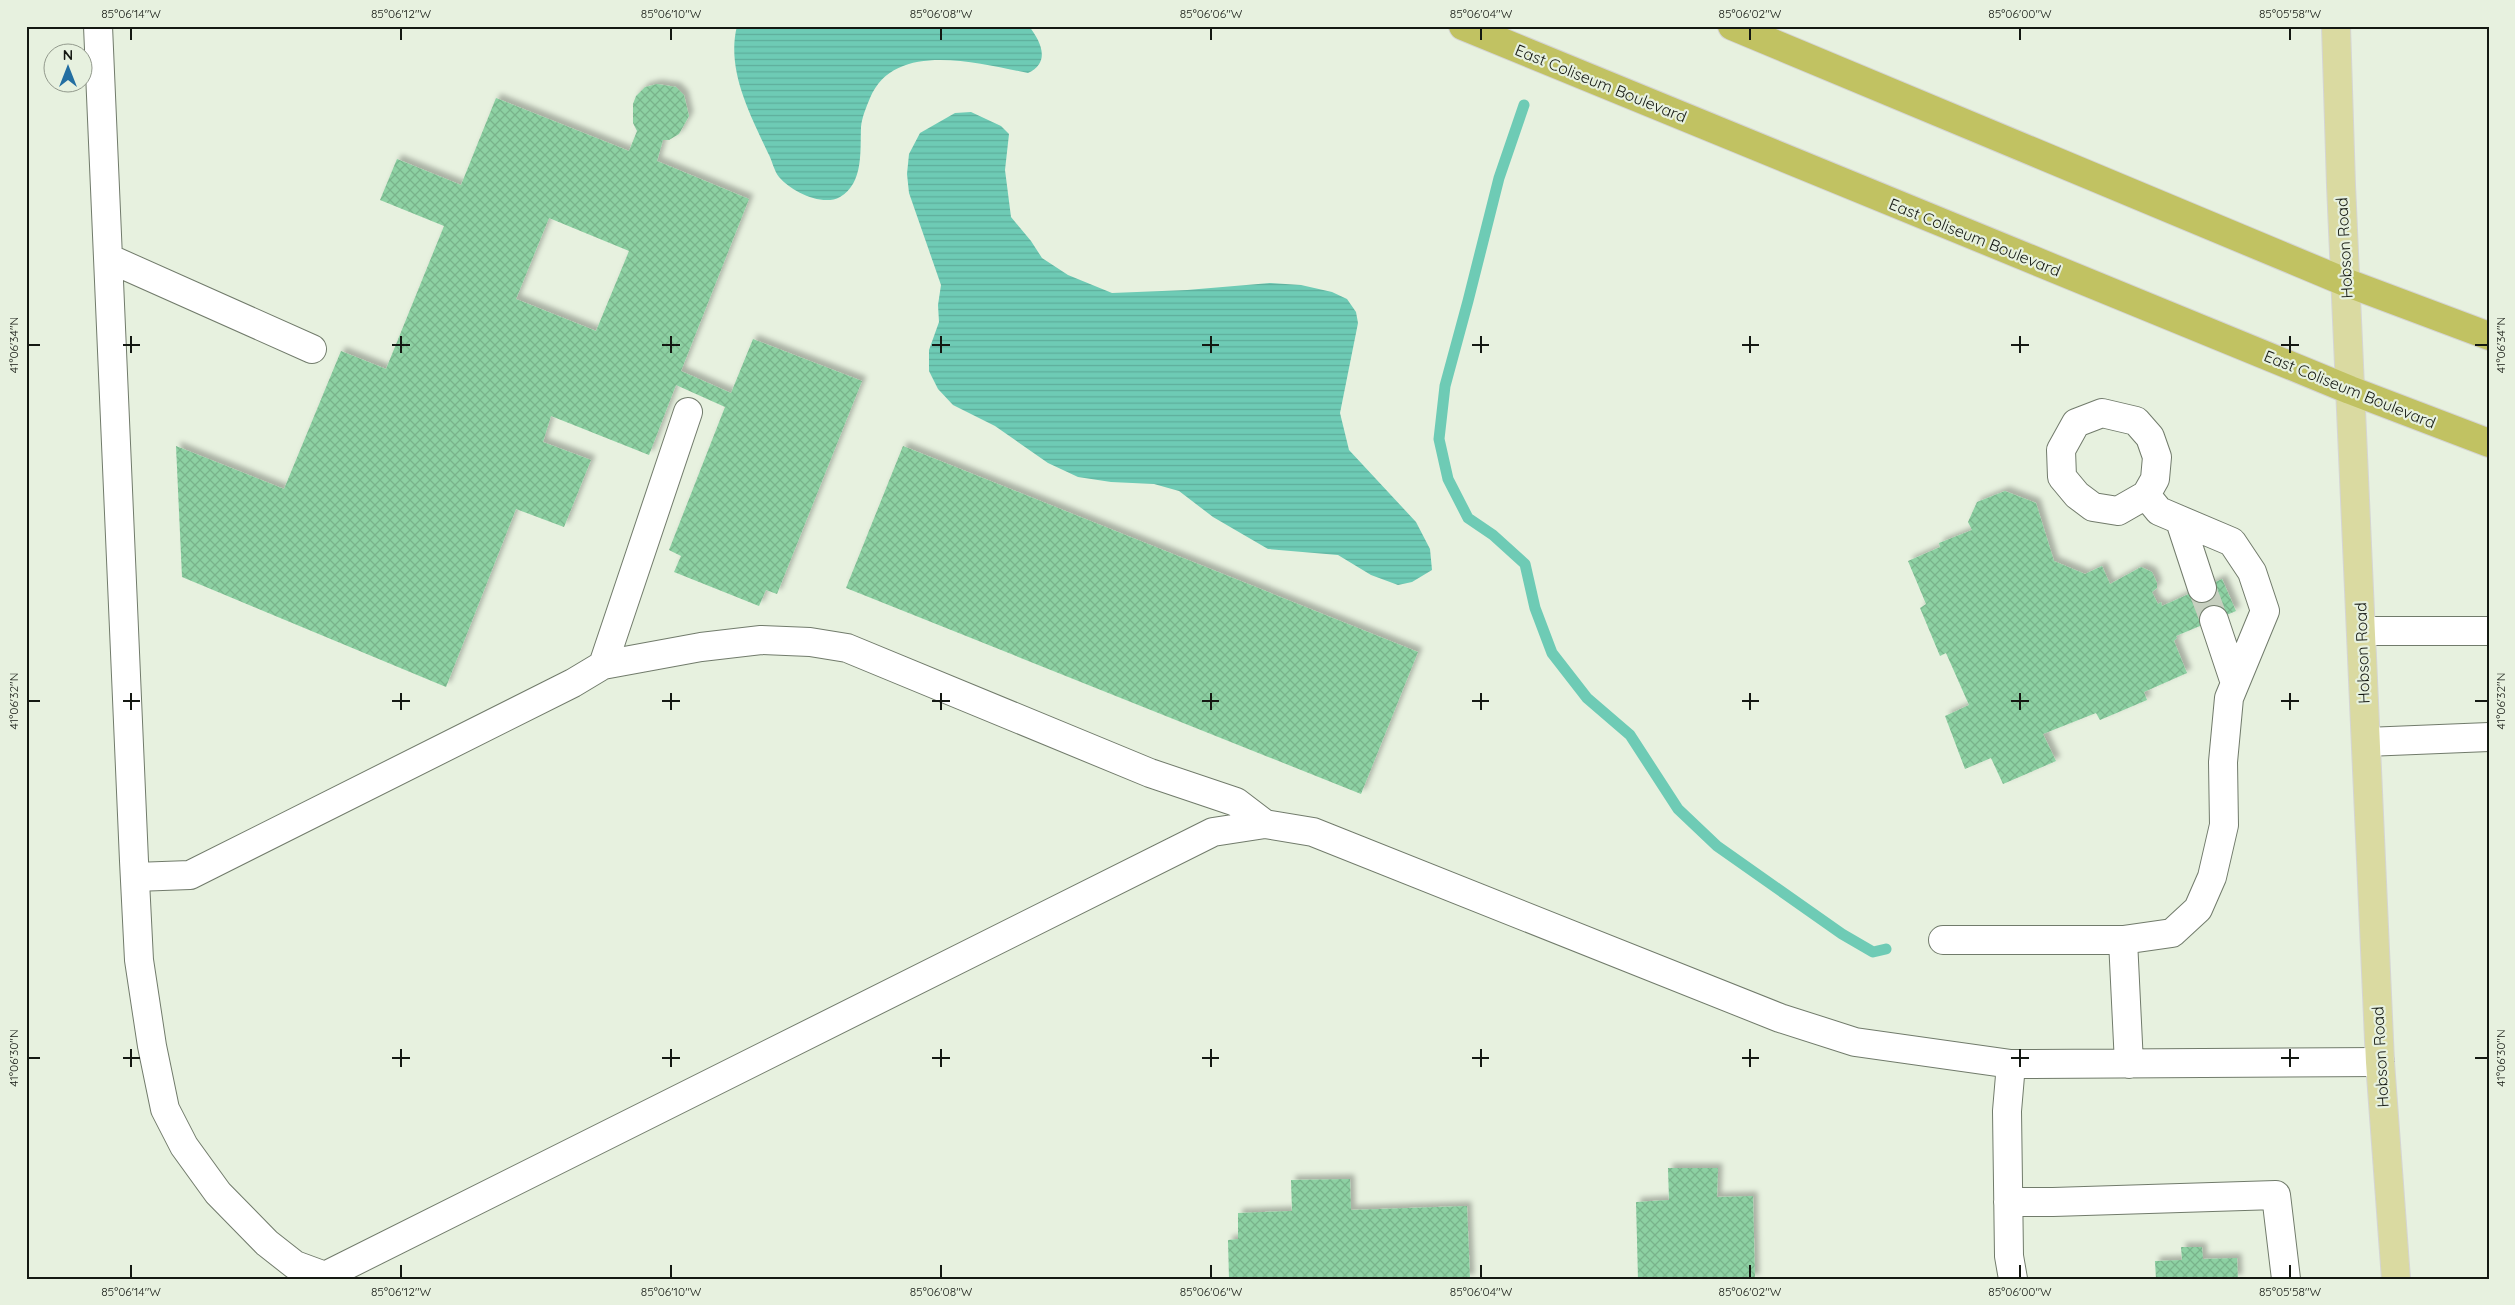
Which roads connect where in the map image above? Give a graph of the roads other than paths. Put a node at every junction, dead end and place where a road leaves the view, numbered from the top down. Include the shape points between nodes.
1 (98, 26) edge
2 (1463, 26) edge
3 (1732, 26) edge
4 (2336, 26) edge
5 (108, 258) junction
6 (2345, 282) junction
7 (2489, 336) edge
8 (312, 349) dead end
9 (2350, 390) junction
10 (688, 412) dead end
11 (2489, 443) edge
12 (2146, 495) dead end
13 (2180, 521) junction
14 (2202, 588) tunnel mouth
15 (2214, 620) tunnel mouth
16 (2361, 631) junction
17 (2489, 631) edge
18 (603, 665) junction
19 (2235, 683) junction
20 (2489, 737) edge
21 (2366, 742) junction
22 (1266, 824) junction
23 (135, 877) junction
24 (1944, 940) dead end
25 (2123, 940) junction
26 (2380, 1062) junction
27 (2012, 1064) junction
28 (2128, 1064) junction
29 (2008, 1202) junction
30 (2013, 1279) edge
31 (2286, 1279) edge
32 (2396, 1279) edge

1 - 5 lane
2 - 9 highway, East Coliseum Boulevard
3 - 6 highway
4 - 6 main road, Hobson Road
5 - 8 lane
5 - 23 lane
6 - 7 highway
6 - 9 main road, Hobson Road
9 - 11 highway, East Coliseum Boulevard
9 - 16 main road, Hobson Road
10 - 18 lane
12 - 13 lane via 2159,511
13 - 14 lane
13 - 19 lane via 2232,542 2252,572 2265,612
15 - 19 lane
16 - 17 lane
16 - 21 main road, Hobson Road
18 - 22 lane via 761,640 810,642 847,648 1150,773 1236,802
18 - 23 lane via 190,875
19 - 25 lane via 2229,698 2223,762 2224,825 2212,877 2198,910 2172,933
20 - 21 lane
21 - 26 main road, Hobson Road
22 - 23 lane via 1212,832 325,1276 296,1265 267,1243 218,1193 184,1146 165,1108 139,960
22 - 27 lane via 1313,832 1780,1018 1855,1042
24 - 25 lane
25 - 28 lane
26 - 28 lane
26 - 32 main road, Hobson Road
27 - 28 lane
27 - 29 lane via 2007,1111
29 - 30 lane via 2009,1256
29 - 31 lane via 2276,1195

